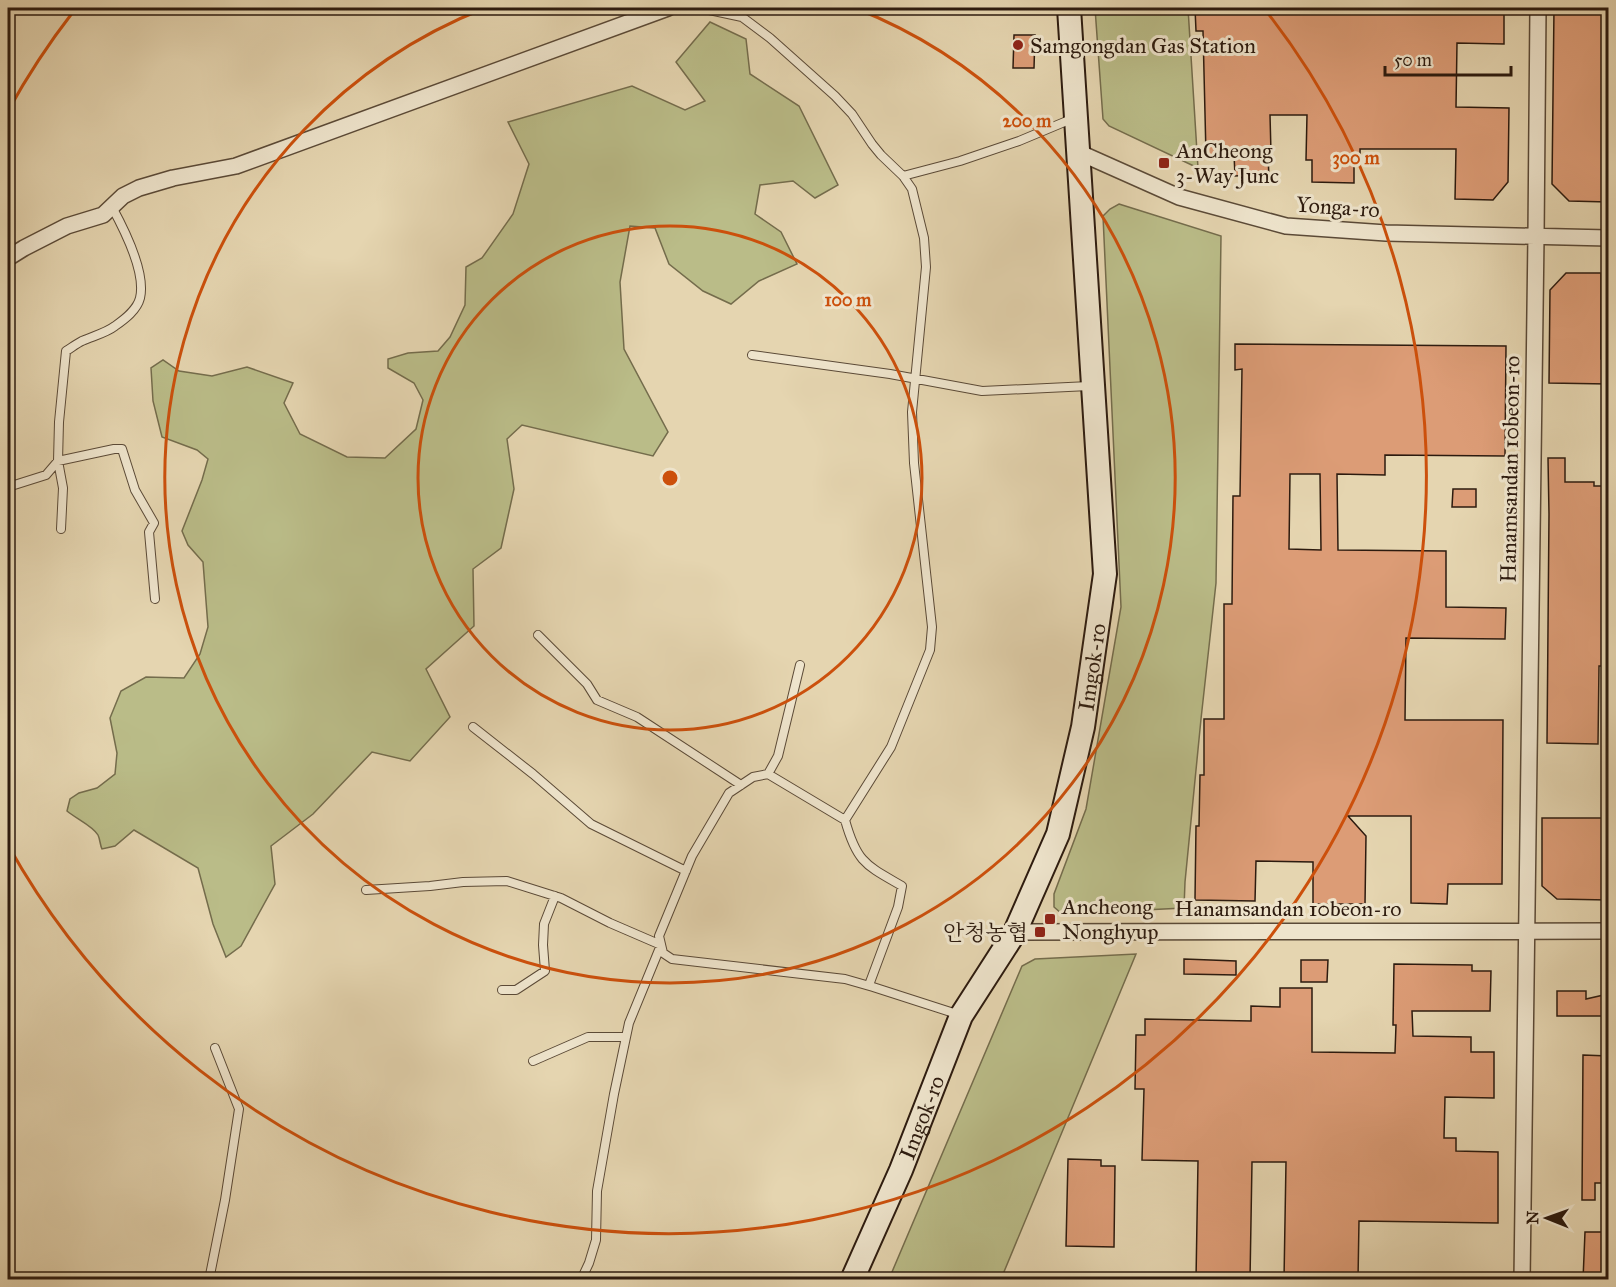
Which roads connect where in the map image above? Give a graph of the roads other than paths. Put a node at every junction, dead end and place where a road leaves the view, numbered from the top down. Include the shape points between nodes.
1 (668, 8) edge
2 (700, 8) edge
3 (1069, 8) edge
4 (1538, 8) edge
5 (1076, 117) junction
6 (1078, 152) junction
7 (903, 176) junction
8 (112, 207) junction
9 (1536, 236) junction
10 (1608, 238) edge
11 (8, 258) edge
12 (752, 355) dead end
13 (914, 379) junction
14 (1094, 386) junction
15 (58, 461) junction
16 (8, 487) edge
17 (61, 529) dead end
18 (154, 599) dead end
19 (538, 635) dead end
20 (800, 665) dead end
21 (474, 727) dead end
22 (768, 774) junction
23 (741, 785) junction
24 (845, 820) junction
25 (686, 871) junction
26 (366, 890) dead end
27 (555, 896) junction
28 (1526, 930) junction
29 (1608, 930) edge
30 (1015, 932) junction
31 (662, 945) junction
32 (868, 985) junction
33 (502, 990) dead end
34 (961, 1016) junction
35 (626, 1037) junction
36 (215, 1048) dead end
37 (533, 1061) dead end
38 (210, 1280) edge
39 (581, 1280) edge
40 (852, 1280) edge
41 (1522, 1280) edge

1 - 8 street via 236,166 139,188
2 - 7 lane via 742,17 770,38 852,114 881,155
3 - 5 main road, Imgok-ro
4 - 9 street, Hanamsandan 10beon-ro
5 - 6 main road, Imgok-ro
5 - 7 lane via 1019,141
6 - 9 street, Yonga-ro via 1179,197 1286,226
6 - 14 main road, Imgok-ro
7 - 13 lane via 912,189 924,238 926,267
8 - 11 street via 103,215 67,226
8 - 15 lane via 125,230 140,276 140,298 134,310 114,327 66,351
9 - 10 street, Yonga-ro
9 - 28 street, Hanamsandan 10beon-ro
12 - 13 lane
13 - 14 lane via 982,391
13 - 24 lane via 913,443 932,627 930,650 891,747
14 - 30 main road, Imgok-ro via 1105,574 1083,727 1058,834
15 - 16 lane via 46,475
15 - 17 lane via 63,488
15 - 18 lane via 122,449 135,490 154,523 149,532
19 - 23 lane via 597,700 637,717
20 - 22 lane via 778,756
21 - 25 lane via 591,824
22 - 23 lane
22 - 24 lane
23 - 25 lane via 729,793
24 - 32 lane via 860,858 903,886
25 - 31 lane via 659,936
26 - 27 lane via 507,881
27 - 31 lane
27 - 33 lane via 544,924 545,972 516,990
28 - 29 street
28 - 30 street, Hanamsandan 10beon-ro
28 - 41 street, Hanamsandan 10beon-ro
30 - 34 main road, Imgok-ro
31 - 32 lane via 663,953 672,959
31 - 35 lane
32 - 34 lane
34 - 40 main road, Imgok-ro via 901,1170
35 - 37 lane via 588,1038
35 - 39 lane via 597,1191 596,1240
36 - 38 lane via 239,1109

